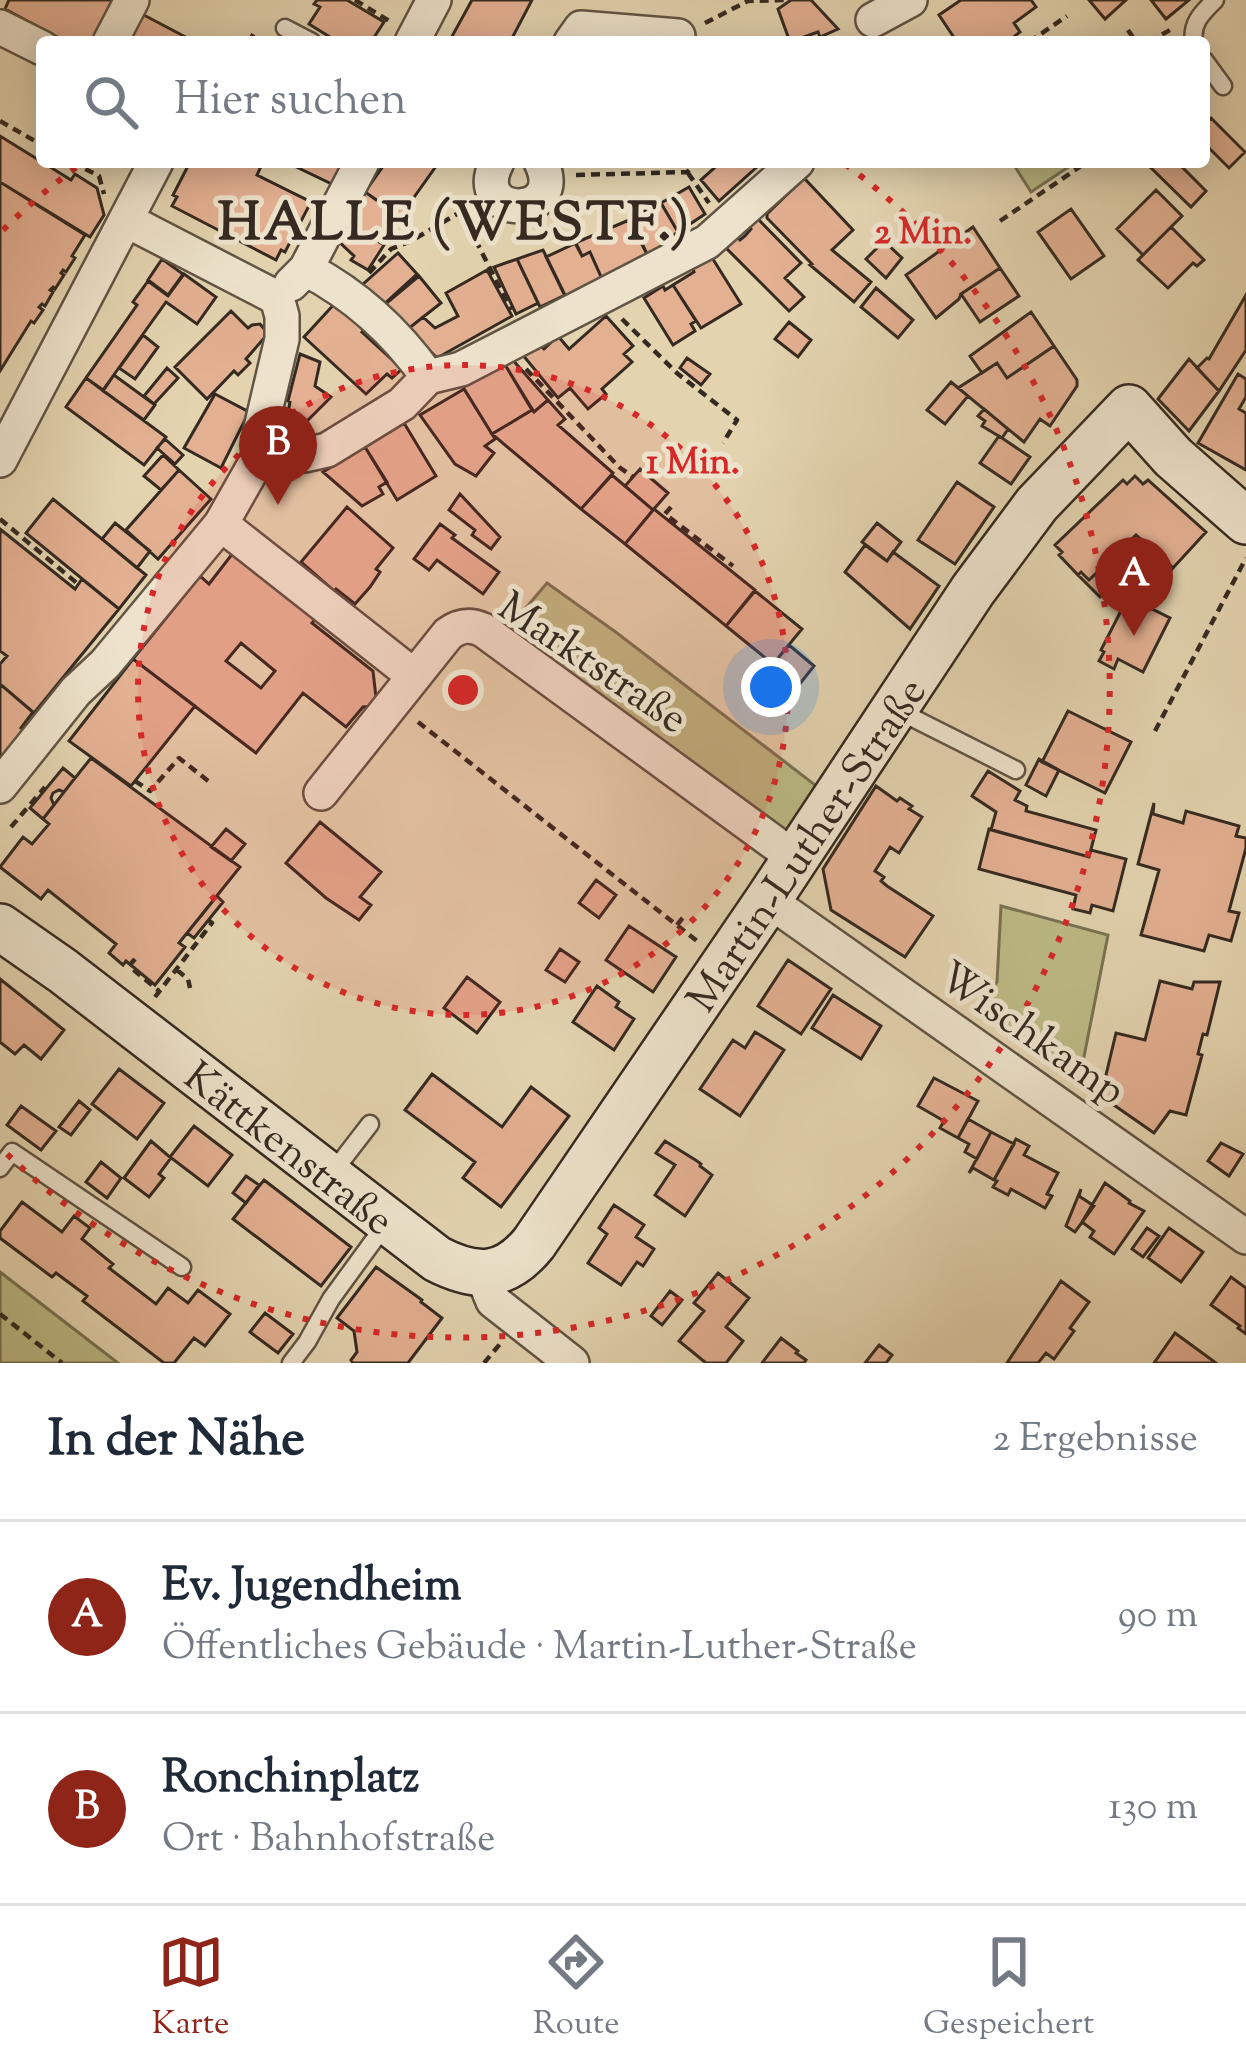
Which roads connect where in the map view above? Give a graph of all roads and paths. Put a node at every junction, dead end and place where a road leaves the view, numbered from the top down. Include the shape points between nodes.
1 (132, 0) edge
2 (355, 0) edge
3 (434, 0) edge
4 (788, 0) edge
5 (910, 0) edge
6 (1215, 0) edge
7 (1067, 16) dead end
8 (874, 20) dead end
9 (572, 23) edge
10 (0, 27) edge
11 (285, 28) dead end
12 (256, 29) dead end
13 (1128, 30) dead end
14 (113, 36) edge
15 (252, 36) edge
16 (300, 36) edge
17 (412, 36) edge
18 (420, 36) edge
19 (679, 36) joint
20 (1038, 36) edge
21 (1132, 36) edge
22 (1193, 36) edge
23 (36, 45) edge
24 (1210, 68) edge
25 (1223, 86) dead end
26 (0, 121) edge
27 (36, 142) edge
28 (84, 168) edge
29 (153, 168) edge
30 (359, 168) edge
31 (692, 168) edge
32 (790, 168) edge
33 (1078, 168) edge
34 (544, 169) edge
35 (687, 172) junction
36 (495, 177) edge
37 (695, 183) dead end
38 (461, 212) junction
39 (126, 220) junction
40 (1000, 221) dead end
41 (391, 249) dead end
42 (306, 269) junction
43 (608, 294) junction
44 (277, 298) junction
45 (518, 340) junction
46 (428, 376) junction
47 (723, 443) dead end
48 (263, 450) junction
49 (0, 460) edge
50 (633, 477) dead end
51 (671, 507) dead end
52 (0, 519) edge
53 (1246, 521) edge
54 (220, 524) junction
55 (1246, 558) edge
56 (733, 566) dead end
57 (78, 584) dead end
58 (404, 689) junction
59 (894, 708) junction
60 (1155, 731) dead end
61 (1016, 770) dead end
62 (135, 781) dead end
63 (212, 784) dead end
64 (0, 786) edge
65 (45, 787) dead end
66 (321, 793) dead end
67 (11, 827) dead end
68 (795, 858) junction
69 (626, 872) dead end
70 (620, 880) junction
71 (768, 900) junction
72 (202, 915) dead end
73 (685, 915) dead end
74 (676, 925) junction
75 (0, 927) edge
76 (135, 959) dead end
77 (725, 963) junction
78 (176, 970) junction
79 (190, 988) dead end
80 (146, 1008) junction
81 (370, 1124) dead end
82 (0, 1168) edge
83 (328, 1178) junction
84 (387, 1222) junction
85 (1246, 1237) edge
86 (182, 1267) dead end
87 (482, 1274) junction
88 (0, 1314) edge
89 (62, 1363) edge
90 (291, 1363) edge
91 (572, 1363) edge

1 - 14 street
2 - 17 path
3 - 18 street
4 - 19 path via 748,1
5 - 8 street
6 - 22 lane
7 - 20 path
9 - 19 street
10 - 23 street
11 - 16 lane
12 - 15 path
13 - 21 path
24 - 25 lane
26 - 27 path
28 - 39 path via 99,176 108,211
29 - 39 street
30 - 42 street
31 - 35 path
32 - 43 street via 706,242
33 - 40 path
34 - 35 path
34 - 36 street via 542,194 527,206 508,205
35 - 37 path
36 - 38 path
38 - 41 path
38 - 45 path
39 - 44 street
39 - 49 street
42 - 44 street
42 - 46 street via 349,294
43 - 45 street
43 - 47 path via 651,350 737,419
44 - 48 street via 282,339
45 - 46 street
45 - 50 path via 515,358
46 - 48 street via 402,404 327,450
48 - 54 street
51 - 56 path via 665,514
52 - 57 path
53 - 59 street, Martin-Luther-Straße via 1129,408 1037,505
54 - 58 street
54 - 64 street
55 - 60 path
58 - 66 street, Marktstraße
58 - 68 street, Marktstraße via 456,628 484,630
58 - 70 path
59 - 61 lane
59 - 68 street, Martin-Luther-Straße
62 - 63 path via 150,791 179,758
65 - 67 path
68 - 71 street, Martin-Luther-Straße
69 - 70 path
70 - 74 path
71 - 77 street, Martin-Luther-Straße
71 - 85 street, Wischkamp
72 - 78 path via 212,923
73 - 74 path
74 - 77 path
75 - 80 street, Kättkenstraße
76 - 80 path via 129,966
77 - 87 street, Martin-Luther-Straße via 534,1244 502,1270
78 - 79 path
78 - 80 path
80 - 83 street, Kättkenstraße
81 - 83 lane
82 - 86 lane via 12,1152
83 - 84 street, Kättkenstraße
84 - 87 street, Kättkenstraße via 457,1270
84 - 90 lane
87 - 91 street via 493,1301
88 - 89 path

